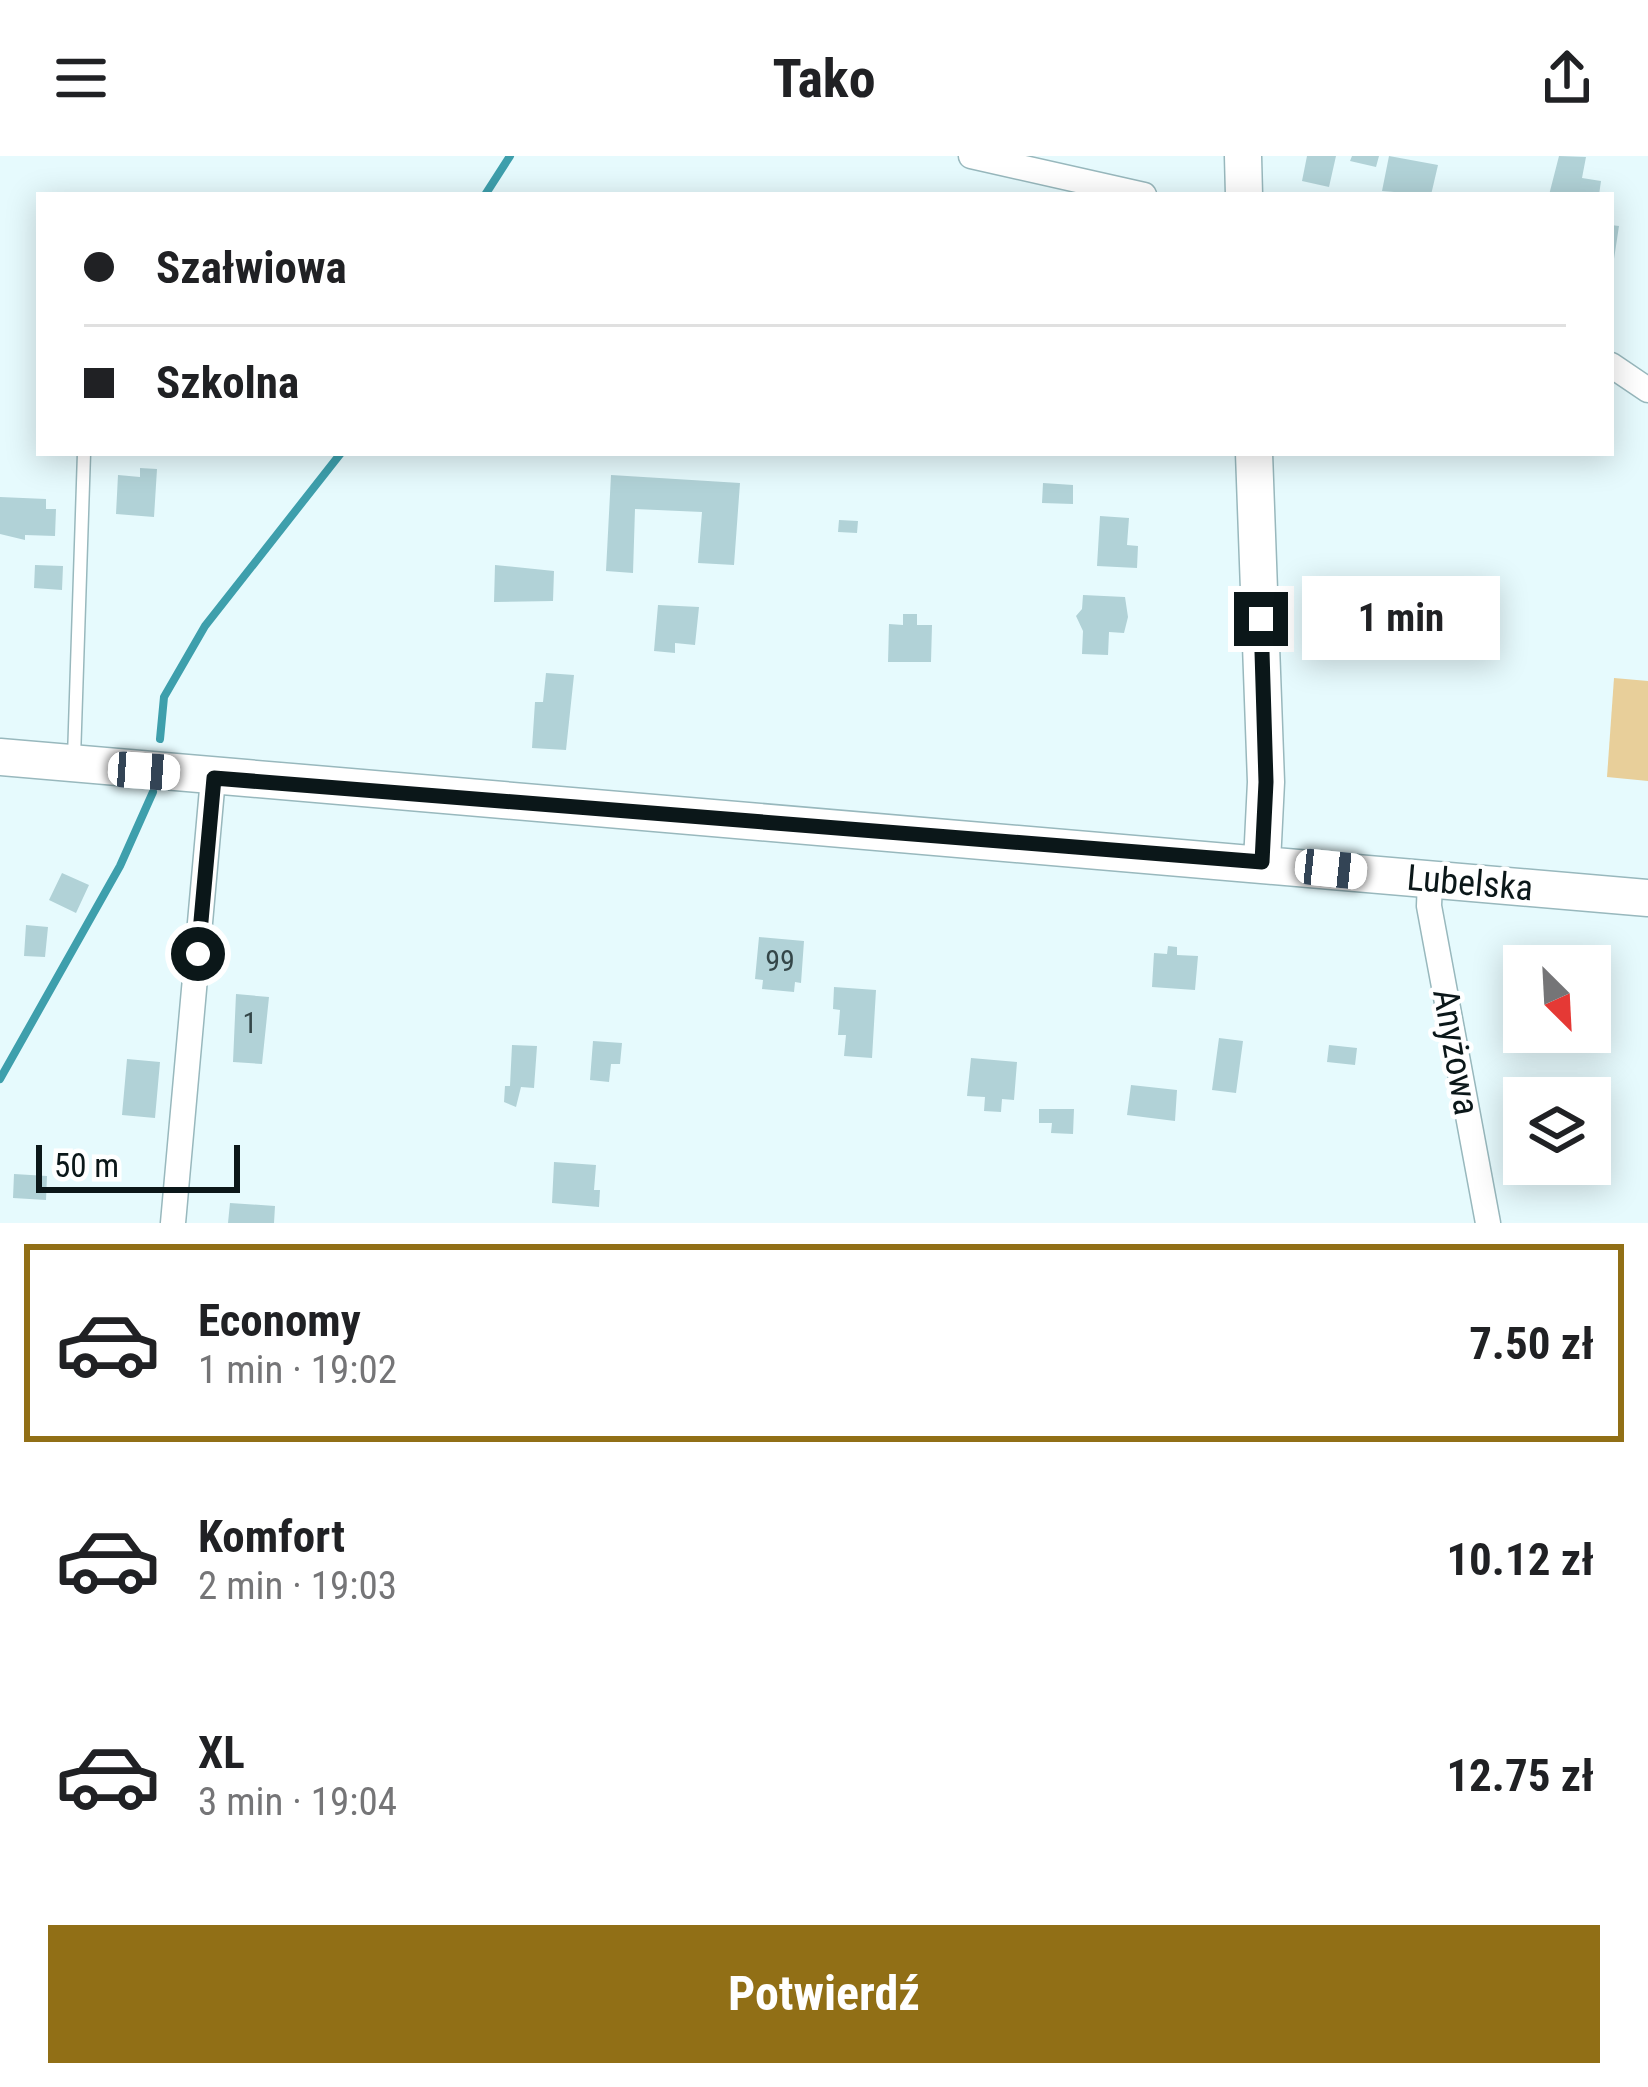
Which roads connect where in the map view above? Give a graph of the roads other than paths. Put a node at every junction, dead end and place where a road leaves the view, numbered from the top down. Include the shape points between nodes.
1 (971, 156) edge
2 (1243, 156) edge
3 (1131, 192) edge
4 (1244, 192) edge
5 (1614, 367) edge
6 (1648, 390) edge
7 (84, 456) edge
8 (1254, 456) edge
9 (0, 757) edge
10 (73, 765) junction
11 (214, 778) junction
12 (1262, 862) junction
13 (1430, 880) junction
14 (1648, 898) edge
15 (173, 1223) edge
16 (1488, 1223) edge

1 - 3 street
2 - 4 main road
5 - 6 street
7 - 10 lane
8 - 12 main road
9 - 10 main road, Lubelska
10 - 11 main road, Lubelska
11 - 12 main road, Lubelska
11 - 15 street
12 - 13 main road, Lubelska
13 - 14 main road, Lubelska
13 - 16 street, Anyżowa

